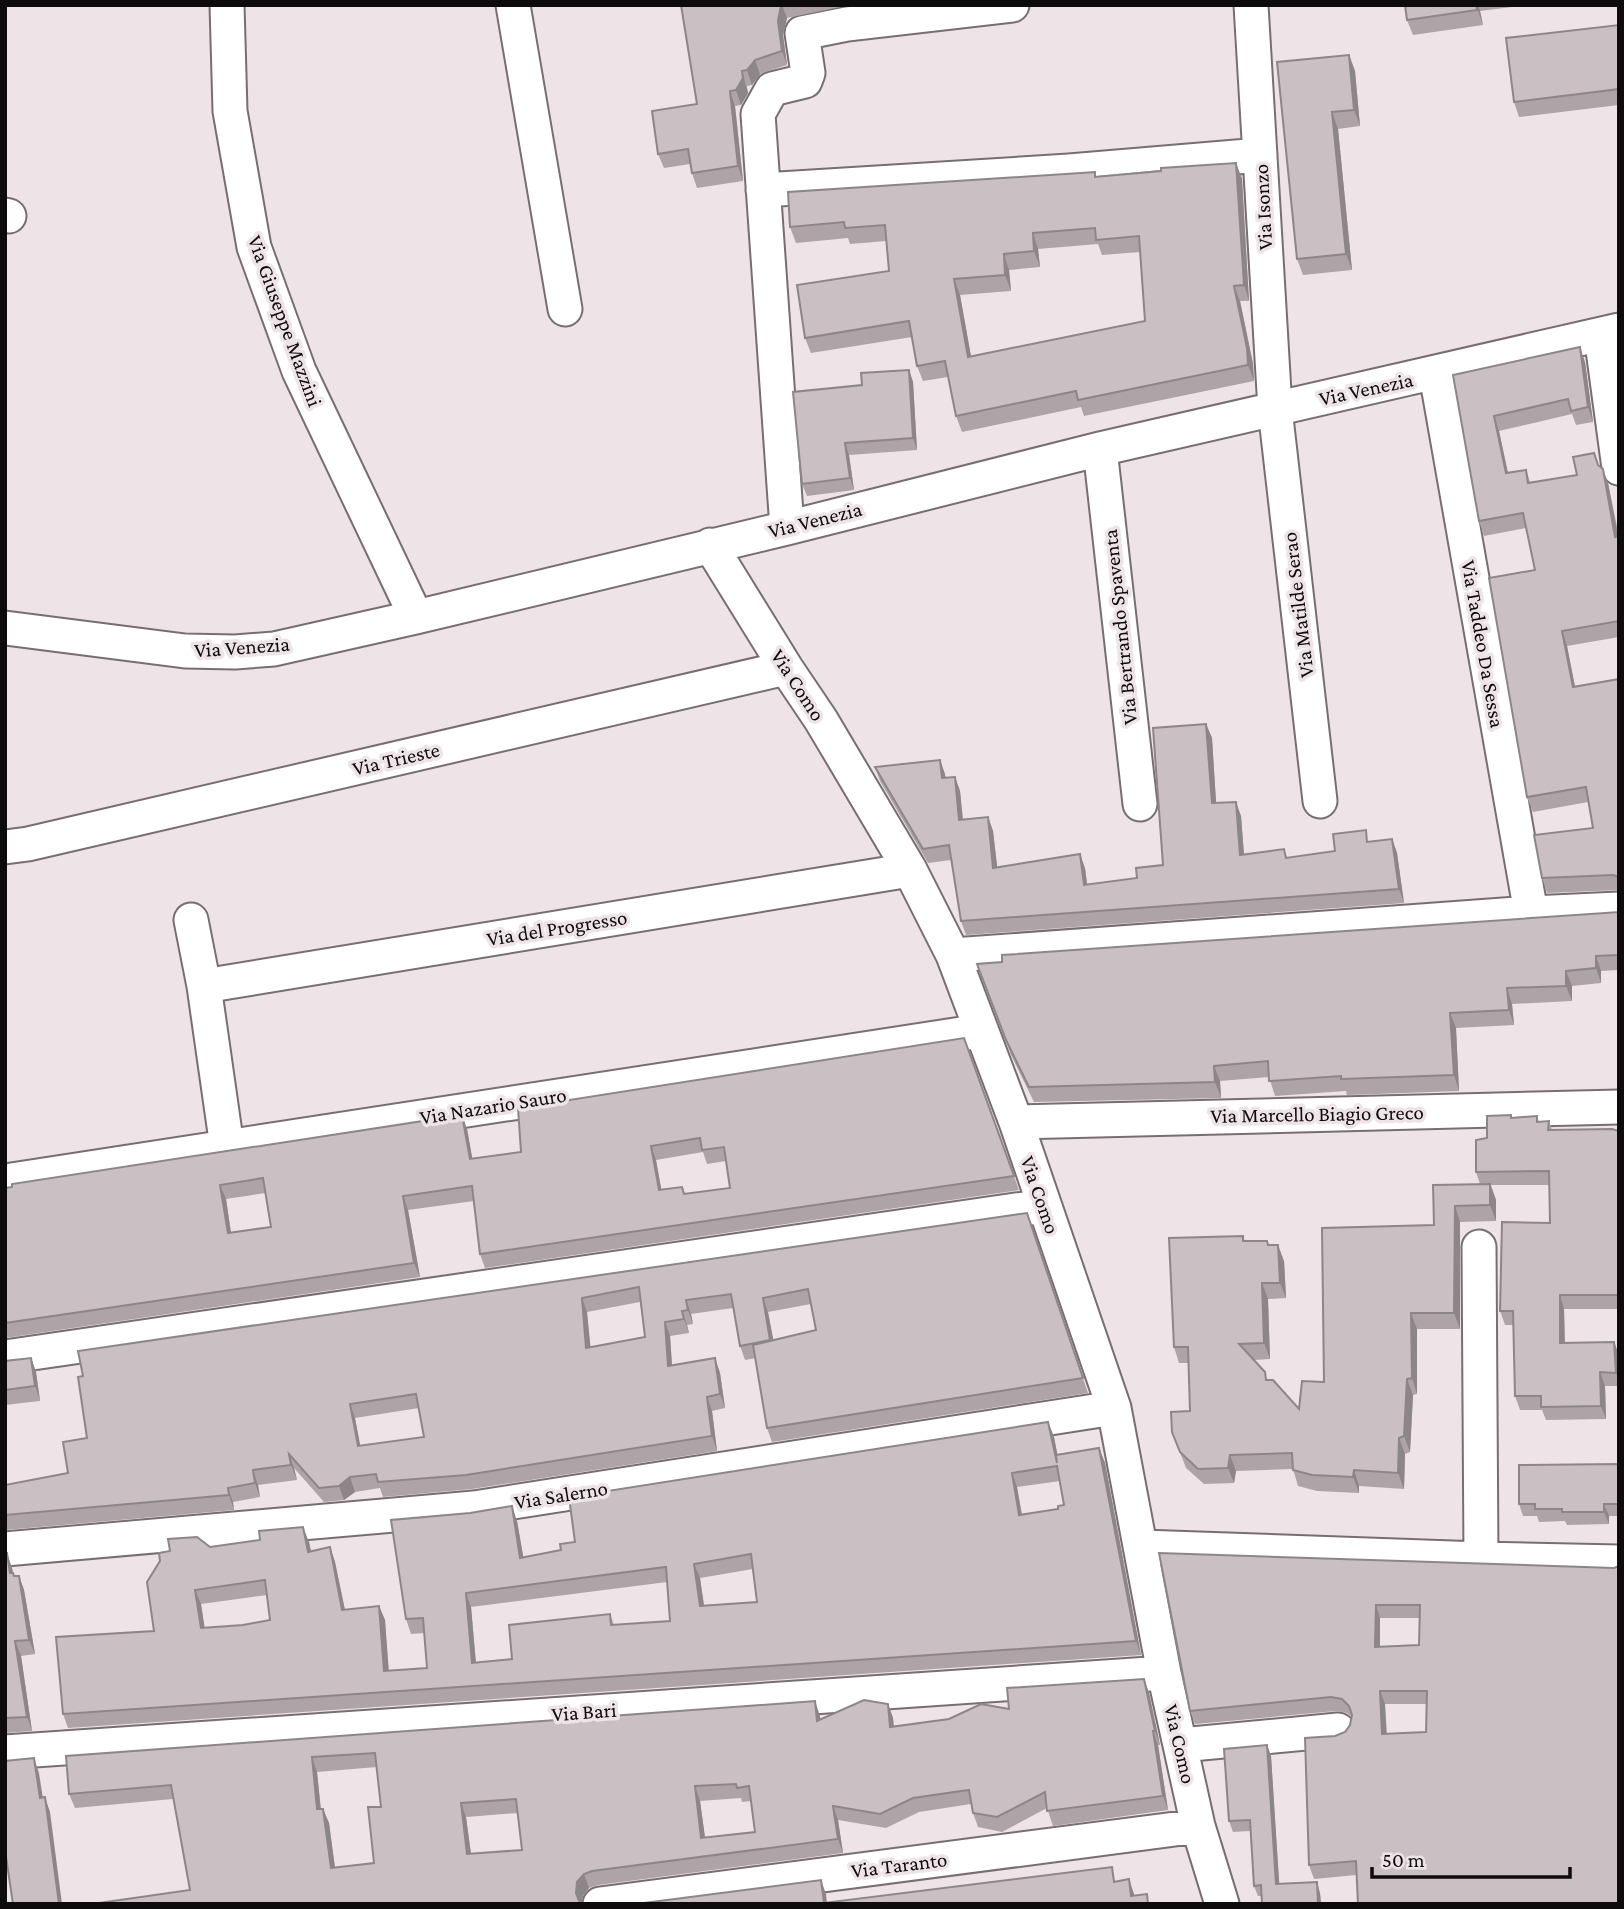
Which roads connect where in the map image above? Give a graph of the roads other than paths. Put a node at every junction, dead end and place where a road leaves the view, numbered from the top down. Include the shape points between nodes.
1 (227, 5) edge
2 (513, 5) edge
3 (1013, 5) edge
4 (1251, 5) edge
5 (1260, 155) junction
6 (763, 190) junction
7 (565, 309) dead end
8 (1610, 333) edge
9 (1436, 374) junction
10 (1275, 409) junction
11 (1100, 449) junction
12 (1619, 468) edge
13 (787, 528) junction
14 (710, 545) junction
15 (416, 617) junction
16 (5, 628) edge
17 (786, 668) junction
18 (1320, 801) dead end
19 (1140, 804) dead end
20 (5, 847) edge
21 (910, 870) junction
22 (1619, 909) edge
23 (1531, 913) junction
24 (191, 920) dead end
25 (953, 955) junction
26 (204, 986) junction
27 (981, 1031) junction
28 (1619, 1107) edge
29 (1016, 1122) junction
30 (227, 1147) junction
31 (5, 1181) edge
32 (1044, 1206) junction
33 (1479, 1247) dead end
34 (5, 1357) edge
35 (1114, 1408) junction
36 (1141, 1547) junction
37 (5, 1549) edge
38 (1481, 1559) junction
39 (1619, 1562) edge
40 (1164, 1673) junction
41 (1338, 1730) dead end
42 (1181, 1745) junction
43 (5, 1752) edge
44 (1198, 1826) junction
45 (600, 1904) edge
46 (1222, 1904) edge

1 - 15 street, Via Giuseppe Mazzini via 230,111 254,247 299,371
2 - 7 street
3 - 6 street via 802,33 805,81 772,89 758,114
4 - 5 street, Via Isonzo
5 - 6 street
5 - 10 street, Via Isonzo
6 - 13 street
8 - 9 street, Via Venezia
8 - 12 street
9 - 10 street, Via Venezia
9 - 23 street, Via Taddeo Da Sessa
10 - 11 street, Via Venezia
10 - 18 street, Via Matilde Serao
11 - 13 street, Via Venezia
11 - 19 street, Via Bertrando Spaventa
13 - 14 street, Via Venezia
14 - 15 street, Via Venezia
14 - 17 street, Via Como
15 - 16 street, Via Venezia via 274,649 235,652 185,651
17 - 20 street, Via Trieste
17 - 21 street, Via Como
21 - 25 street, Via Como
21 - 26 street, Via del Progresso
22 - 23 street
23 - 25 street
24 - 26 street
25 - 27 street, Via Como
26 - 30 street
27 - 29 street, Via Como
27 - 30 street, Via Nazario Sauro
28 - 29 street, Via Marcello Biagio Greco
29 - 32 street, Via Como
30 - 31 street, Via Nazario Sauro
32 - 34 street
32 - 35 street, Via Como
33 - 38 street
35 - 36 street, Via Como
35 - 37 street, Via Salerno via 474,1508
36 - 38 street
36 - 40 street, Via Como
38 - 39 street
40 - 42 street, Via Como
40 - 43 street, Via Bari
41 - 42 street
42 - 44 street, Via Como
44 - 45 street, Via Taranto
44 - 46 street, Via Como

